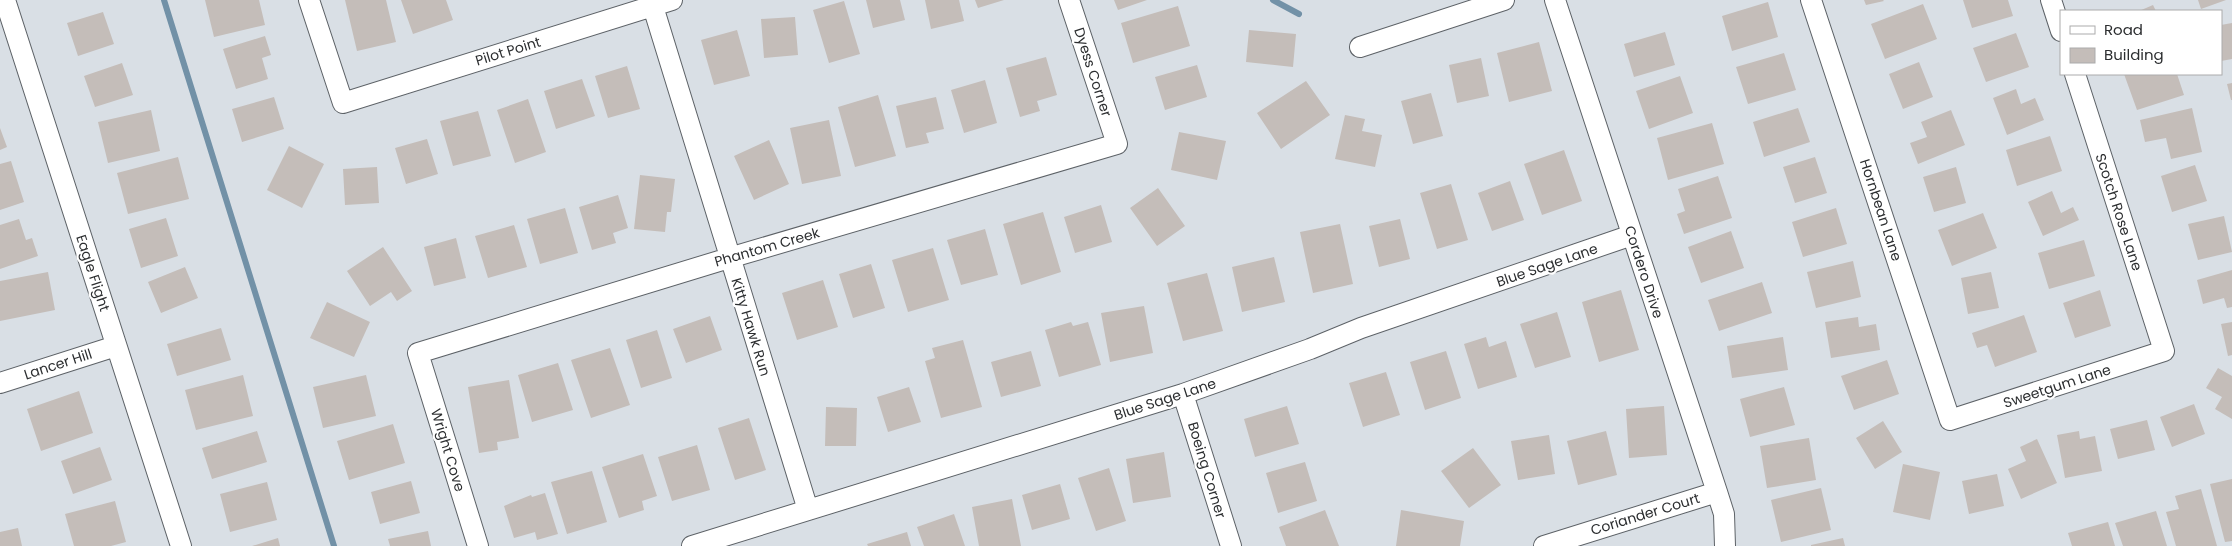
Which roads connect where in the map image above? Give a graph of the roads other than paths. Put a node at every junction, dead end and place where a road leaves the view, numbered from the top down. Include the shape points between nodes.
1 (5, 0) edge
2 (309, 0) edge
3 (672, 0) edge
4 (1070, 0) edge
5 (1504, 0) edge
6 (1555, 0) edge
7 (1811, 0) edge
8 (2051, 0) edge
9 (652, 3) edge
10 (2060, 28) edge
11 (1360, 47) dead end
12 (2074, 75) edge
13 (1117, 144) joint
14 (1632, 236) junction
15 (729, 258) junction
16 (116, 346) junction
17 (2164, 351) joint
18 (418, 353) joint
19 (0, 383) edge
20 (1184, 394) junction
21 (1950, 420) joint
22 (1717, 492) junction
23 (808, 510) junction
24 (181, 546) edge
25 (478, 546) edge
26 (692, 546) edge
27 (1231, 546) edge
28 (1544, 546) edge
29 (1725, 546) edge

1 - 16 street, Eagle Flight
2 - 9 street, Pilot Point via 343,103
3 - 9 street, Pilot Point
4 - 13 street, Dyess Corner
5 - 11 street
6 - 14 street, Cordero Drive
7 - 21 street, Hornbean Lane
8 - 10 street
9 - 15 street, Kitty Hawk Run
12 - 17 street, Scotch Rose Lane
13 - 15 street, Phantom Creek
14 - 20 street, Blue Sage Lane via 1361,328
14 - 22 street, Cordero Drive
15 - 18 street, Phantom Creek
15 - 23 street, Kitty Hawk Run
16 - 19 street, Lancer Hill
16 - 24 street, Eagle Flight
17 - 21 street, Sweetgum Lane
18 - 25 street, Wright Cove
20 - 23 street, Blue Sage Lane
20 - 27 street, Boeing Corner
22 - 28 street, Coriander Court
22 - 29 street, Cordero Drive via 1724,514
23 - 26 street, Blue Sage Lane

